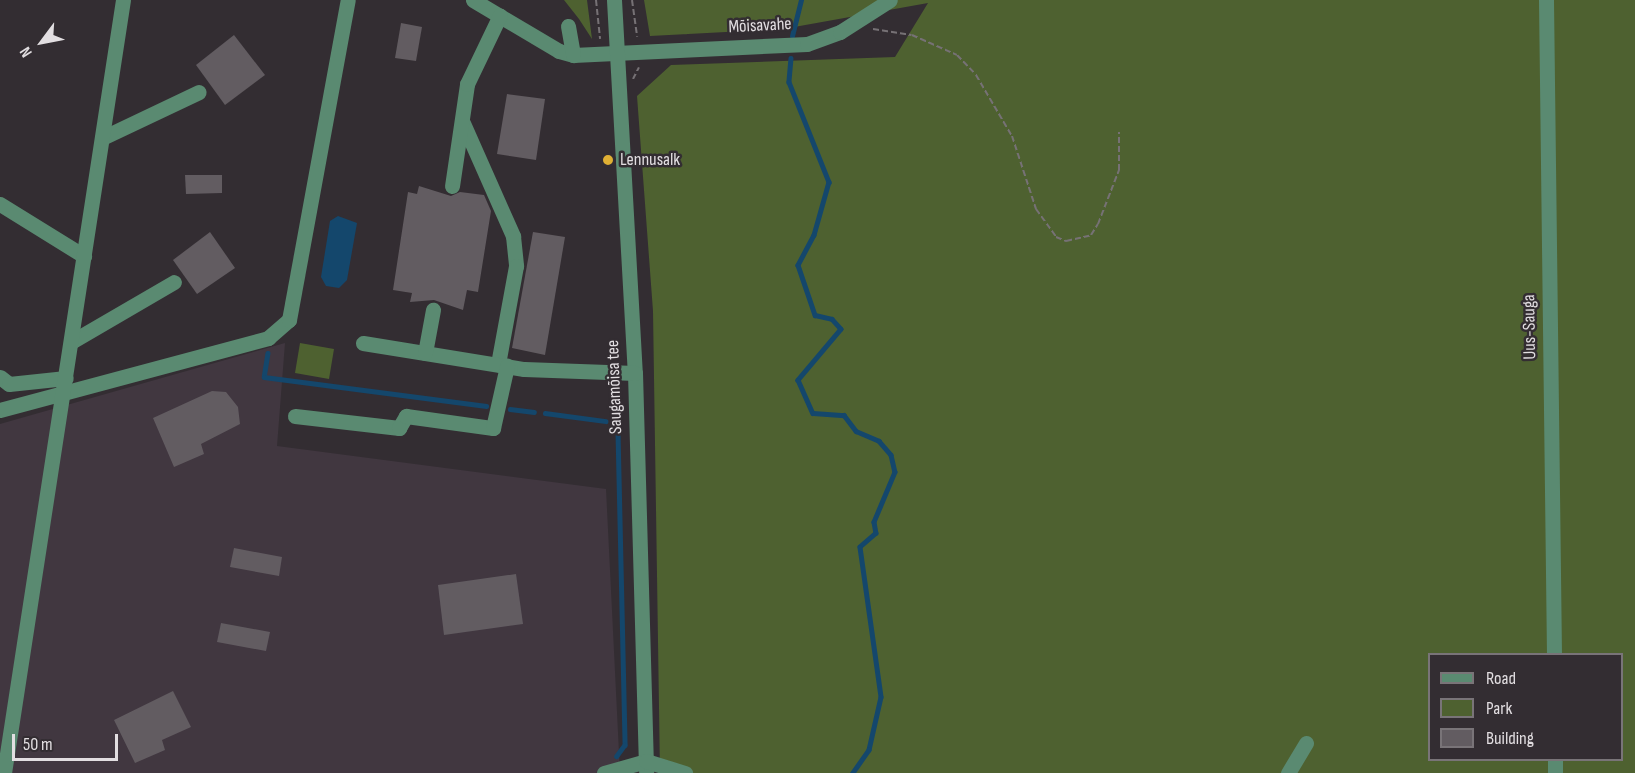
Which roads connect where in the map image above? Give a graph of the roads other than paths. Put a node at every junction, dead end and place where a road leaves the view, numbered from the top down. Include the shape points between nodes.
1 (123, 0) edge
2 (348, 0) edge
3 (473, 0) edge
4 (890, 0) edge
5 (1546, 0) edge
6 (615, 4) edge
7 (500, 15) junction
8 (568, 26) dead end
9 (620, 52) junction
10 (573, 55) junction
11 (199, 92) dead end
12 (463, 123) junction
13 (102, 138) junction
14 (452, 186) dead end
15 (0, 204) edge
16 (84, 256) junction
17 (174, 282) dead end
18 (432, 310) dead end
19 (71, 342) junction
20 (363, 343) dead end
21 (425, 353) junction
22 (503, 365) junction
23 (635, 373) junction
24 (0, 377) edge
25 (65, 384) junction
26 (0, 410) edge
27 (295, 416) dead end
28 (1554, 653) edge
29 (1306, 743) dead end
30 (646, 767) edge
31 (4, 773) edge
32 (604, 773) edge
33 (685, 773) edge
34 (1288, 773) edge

1 - 13 street
2 - 25 street via 289,320 268,338
3 - 7 street
4 - 9 street, Mõisavahe via 840,32 807,44
5 - 28 street, Uus-Sauga
6 - 9 street, Saugamõisa tee
7 - 10 street
7 - 12 street via 467,84
8 - 10 street
9 - 10 street, Mõisavahe
9 - 23 street, Saugamõisa tee
11 - 13 street
12 - 14 street
12 - 22 street via 513,236 516,266
13 - 16 street
15 - 16 street
16 - 19 street
17 - 19 street
18 - 21 street
19 - 25 street
20 - 21 street
21 - 22 street
22 - 23 street
22 - 27 street via 494,428 405,416 399,428
23 - 30 street, Saugamõisa tee
24 - 25 street via 9,384
25 - 26 street
25 - 31 street
29 - 34 street
30 - 32 street
30 - 33 street

